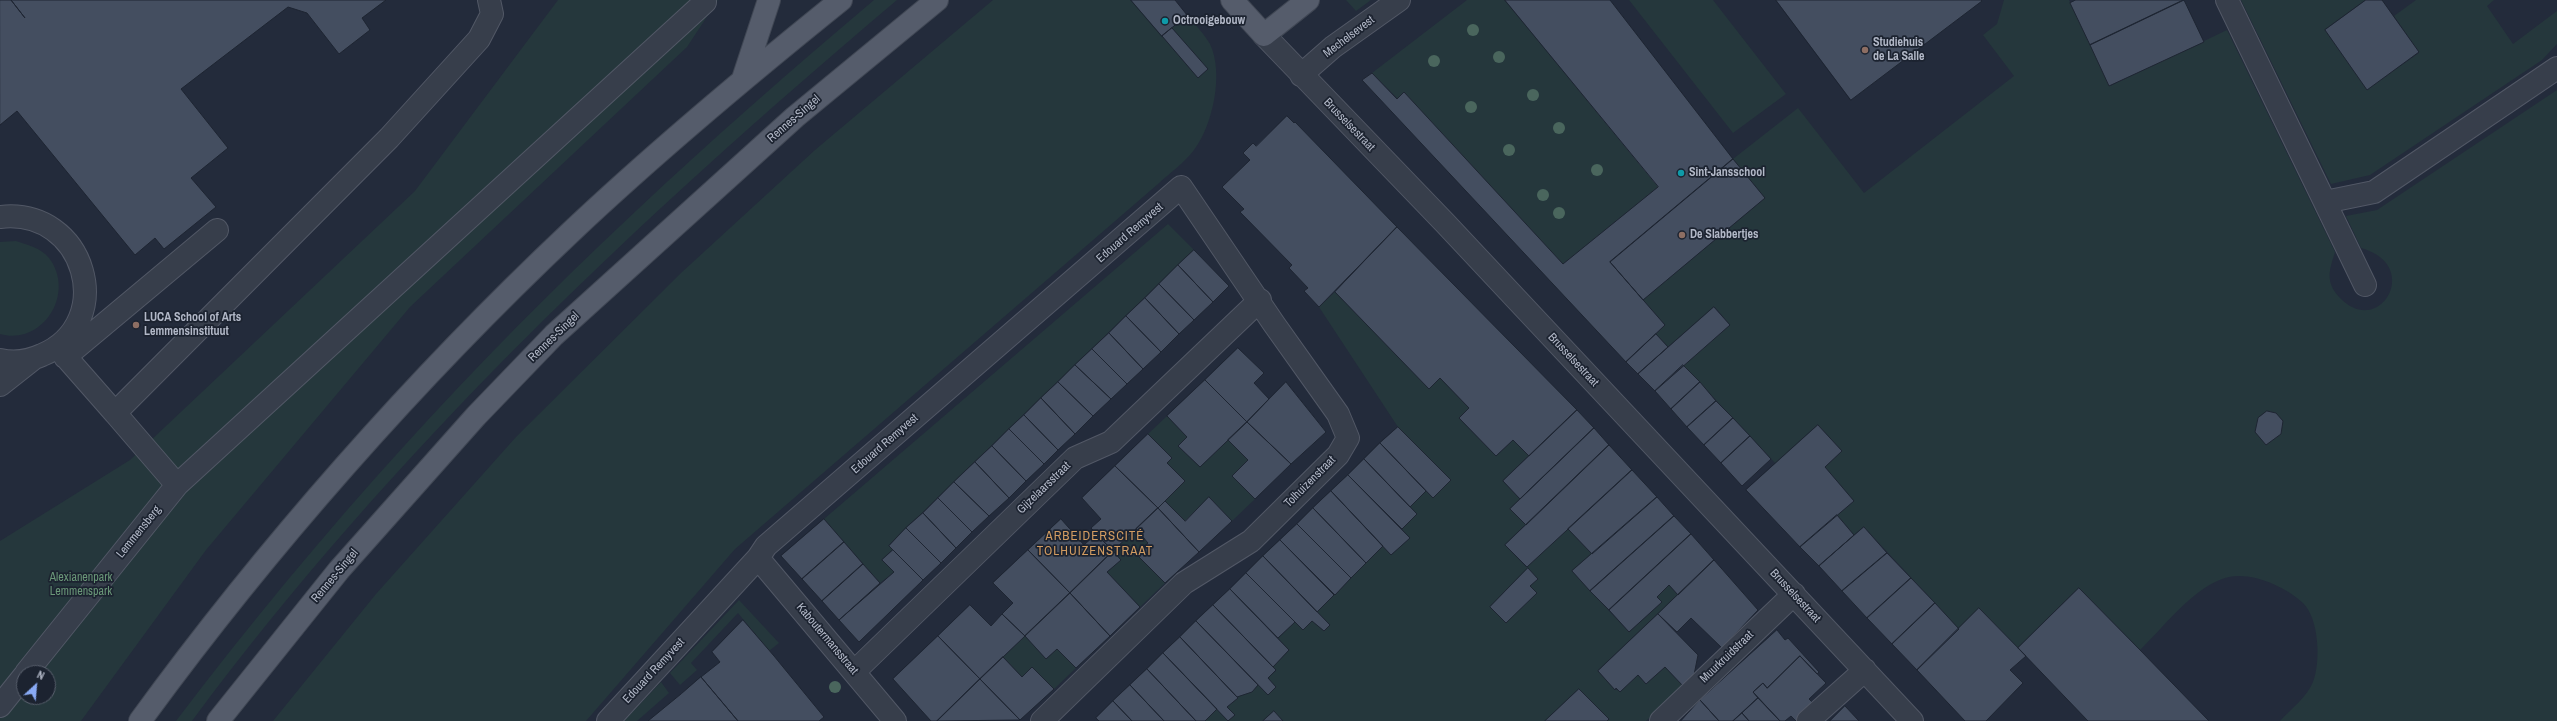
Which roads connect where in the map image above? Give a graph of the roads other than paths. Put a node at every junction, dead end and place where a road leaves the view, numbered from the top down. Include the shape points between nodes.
1 (489, 0) edge
2 (769, 0) edge
3 (841, 0) edge
4 (937, 0) edge
5 (1232, 0) edge
6 (1308, 0) edge
7 (1399, 0) edge
8 (2227, 0) edge
9 (705, 2) dead end
10 (1264, 35) junction
11 (2557, 68) edge
12 (1301, 75) junction
13 (743, 79) junction
14 (1182, 187) joint
15 (2325, 202) junction
16 (0, 217) edge
17 (217, 230) dead end
18 (2365, 285) dead end
19 (1260, 300) junction
20 (61, 352) junction
21 (33, 359) junction
22 (0, 360) edge
23 (0, 385) edge
24 (115, 413) junction
25 (177, 485) junction
26 (758, 558) junction
27 (1794, 594) junction
28 (32, 665) edge
29 (1865, 670) junction
30 (855, 671) junction
31 (16, 686) edge
32 (0, 706) edge
33 (140, 721) edge
34 (218, 721) edge
35 (608, 721) edge
36 (895, 721) edge
37 (1042, 721) edge
38 (1661, 721) edge
39 (1808, 721) edge
40 (1912, 721) edge

1 - 24 street via 492,14 479,39 389,138
2 - 13 main road
3 - 13 main road
4 - 34 main road, Rennes-Singel via 796,117 554,335 476,416 339,570
5 - 10 main road, Brusselsestraat
6 - 10 main road
7 - 12 street, Mechelsevest
8 - 15 street
9 - 25 street, Lemmensberg
10 - 12 street, Brusselsestraat
11 - 15 street via 2374,192
12 - 27 street, Brusselsestraat via 1445,223
13 - 33 main road via 572,231 458,344 311,506
14 - 19 street, Tolhuizenstraat
14 - 26 street, Edouard Remyvest via 766,546
15 - 18 street
16 - 20 street via 15,215 40,221 62,235 77,255 84,279 84,304
17 - 20 street
19 - 30 street, Gijzelaarsstraat via 1111,442 1075,458
19 - 37 street, Tolhuizenstraat via 1338,414 1348,438 1338,455 1251,541 1184,583
20 - 21 street
20 - 24 street
21 - 22 street via 8,362
21 - 23 street
24 - 25 street
25 - 28 street, Lemmensberg
26 - 30 street, Kaboutermansstraat
26 - 35 street, Edouard Remyvest
27 - 29 street, Brusselsestraat
27 - 38 street, Muurkruidstraat
29 - 39 street
29 - 40 street, Brusselsestraat
30 - 36 street, Kaboutermansstraat
31 - 32 street

